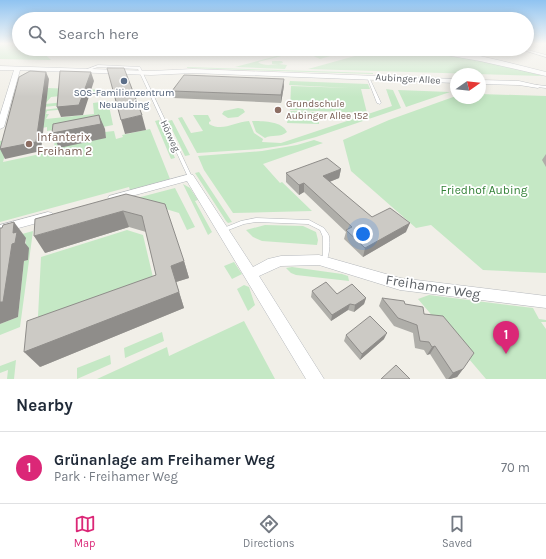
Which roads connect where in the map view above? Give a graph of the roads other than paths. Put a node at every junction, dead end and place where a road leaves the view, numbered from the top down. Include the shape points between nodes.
1 (492, 62) edge
2 (0, 68) edge
3 (18, 68) junction
4 (140, 72) junction
5 (546, 74) edge
6 (368, 77) junction
7 (450, 81) edge
8 (486, 82) edge
9 (538, 86) joint
10 (546, 87) edge
11 (379, 103) dead end
12 (0, 127) edge
13 (190, 177) junction
14 (103, 201) edge
15 (59, 213) edge
16 (0, 229) edge
17 (223, 230) junction
18 (322, 261) junction
19 (250, 274) junction
20 (546, 302) edge
21 (316, 379) edge

1 - 5 street
2 - 3 street, Aubinger Allee
3 - 4 street, Aubinger Allee
3 - 12 street
4 - 6 street, Aubinger Allee via 193,71
4 - 13 lane, Hörweg
6 - 7 street, Aubinger Allee
6 - 11 lane
8 - 9 street
9 - 10 lane
13 - 14 street
13 - 17 street
15 - 16 street
17 - 18 lane via 256,220 309,222 322,229 326,237 326,255
17 - 19 street
18 - 19 street, Freihamer Weg via 281,261
18 - 20 street, Freihamer Weg via 400,284
19 - 21 street

